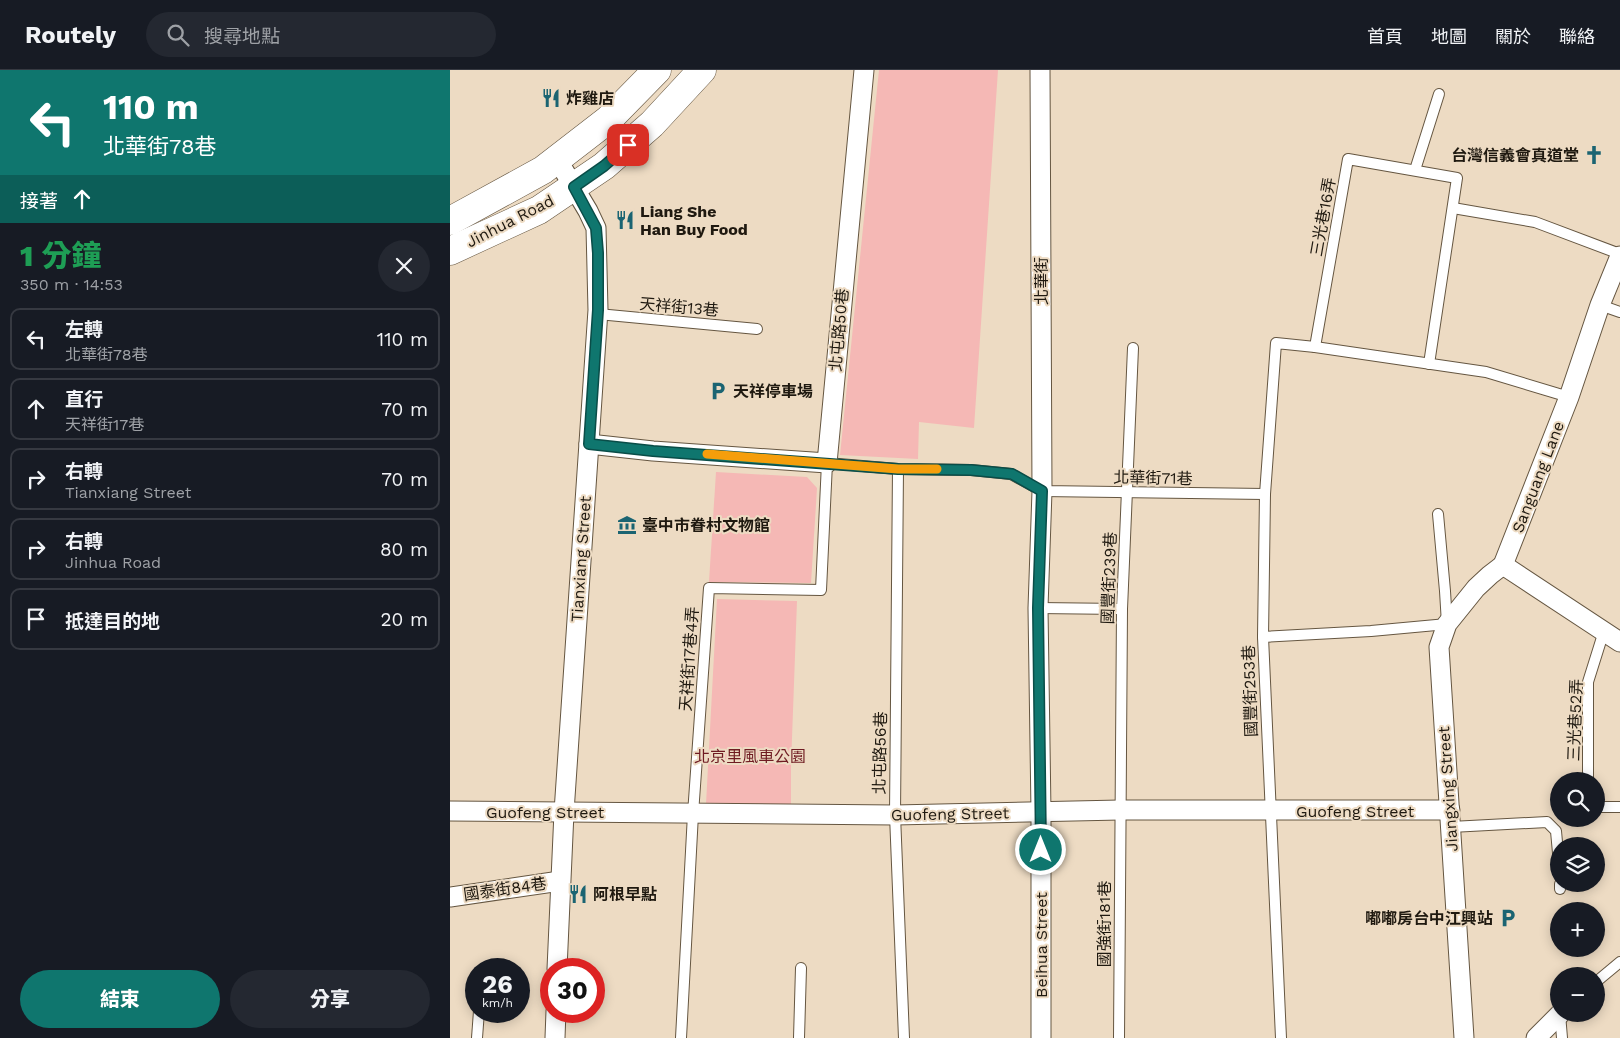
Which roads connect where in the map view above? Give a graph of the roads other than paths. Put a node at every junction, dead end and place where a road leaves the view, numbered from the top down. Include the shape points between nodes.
1 (657, 70) edge
2 (702, 70) edge
3 (864, 70) edge
4 (1040, 70) edge
5 (1439, 94) dead end
6 (557, 160) junction
7 (1415, 170) junction
8 (574, 187) junction
9 (1453, 208) junction
10 (450, 221) edge
11 (450, 251) edge
12 (1620, 255) edge
13 (1600, 305) junction
14 (1620, 312) edge
15 (598, 314) junction
16 (757, 329) dead end
17 (1315, 347) junction
18 (1133, 348) dead end
19 (1429, 364) junction
20 (1569, 397) junction
21 (589, 444) junction
22 (827, 463) junction
23 (898, 469) junction
24 (1042, 491) junction
25 (1127, 493) junction
26 (1265, 494) junction
27 (1438, 514) dead end
28 (1503, 565) junction
29 (821, 590) joint
30 (1038, 608) junction
31 (1122, 609) junction
32 (1446, 624) junction
33 (1263, 637) junction
34 (1616, 638) edge
35 (1588, 772) edge
36 (1605, 807) edge
37 (1620, 807) edge
38 (1120, 810) junction
39 (450, 811) edge
40 (1270, 811) junction
41 (564, 812) junction
42 (1041, 812) junction
43 (694, 814) junction
44 (895, 815) junction
45 (1451, 819) junction
46 (1557, 837) edge
47 (560, 881) junction
48 (450, 897) edge
49 (557, 958) edge
50 (1620, 962) edge
51 (801, 968) dead end
52 (1605, 974) edge
53 (1552, 1022) edge
54 (1561, 1022) edge
55 (478, 1023) edge
56 (556, 1023) edge
57 (477, 1038) edge
58 (555, 1038) edge
59 (681, 1038) edge
60 (799, 1038) edge
61 (904, 1038) edge
62 (1041, 1038) edge
63 (1119, 1038) edge
64 (1281, 1038) edge
65 (1464, 1038) edge
66 (1536, 1038) edge
67 (1562, 1038) edge

1 - 6 main road, Jinhua Road via 609,119
2 - 8 main road, Jinhua Road via 652,124 604,166
3 - 22 street, 北屯路50巷
4 - 24 street, 北華街
5 - 7 lane
6 - 8 street, Tianxiang Street
6 - 10 main road, Jinhua Road
7 - 9 lane, 三光巷16弄 via 1457,178
7 - 17 lane, 三光巷16弄 via 1348,158
8 - 11 main road, Jinhua Road via 539,210
8 - 15 street, Tianxiang Street via 596,228
9 - 12 lane via 1535,222
9 - 19 lane, 三光巷16弄
12 - 13 street, Sanguang Lane
13 - 14 lane
13 - 20 street, Sanguang Lane
15 - 16 lane, 天祥街13巷
15 - 21 street, Tianxiang Street
17 - 19 lane
17 - 26 lane, 國豐街253巷 via 1276,343
18 - 25 lane, 國豐街239巷
19 - 20 lane via 1486,372
20 - 28 street, Sanguang Lane
21 - 22 street
21 - 41 street, Tianxiang Street
22 - 23 lane
22 - 29 lane, 北屯路50巷
23 - 24 lane via 1012,474
23 - 44 lane, 北屯路56巷
24 - 25 lane, 北華街71巷
24 - 30 street, Beihua Street
25 - 26 lane, 北華街71巷
25 - 31 lane, 國豐街239巷
26 - 33 lane, 國豐街253巷
27 - 32 lane
28 - 32 street, Jiangxing Street via 1476,588
28 - 34 street
29 - 43 lane, 天祥街17巷4弄 via 709,588
30 - 31 lane
30 - 42 street, Beihua Street
31 - 38 lane, 國豐街239巷
32 - 33 lane
32 - 45 street, Jiangxing Street via 1439,646
33 - 40 lane, 國豐街253巷
34 - 35 lane, 三光巷52弄 via 1588,682
36 - 37 lane
38 - 40 street, Guofeng Street
38 - 42 street, Guofeng Street
38 - 63 lane, 國強街181巷
39 - 41 street, Guofeng Street
40 - 45 street, Guofeng Street
40 - 64 lane, 國豐街253巷
41 - 43 street, Guofeng Street
41 - 47 street, Tianxiang Street
42 - 44 street, Guofeng Street
42 - 62 street, Beihua Street
43 - 44 street, Guofeng Street
43 - 59 lane
44 - 61 lane, 北屯路56巷
45 - 46 lane via 1547,822 1556,831
45 - 65 street, Jiangxing Street
47 - 48 street, 國泰街84巷
47 - 49 street, Tianxiang Street
50 - 52 lane
51 - 60 lane
53 - 66 street
54 - 67 lane
55 - 57 lane
56 - 58 street

